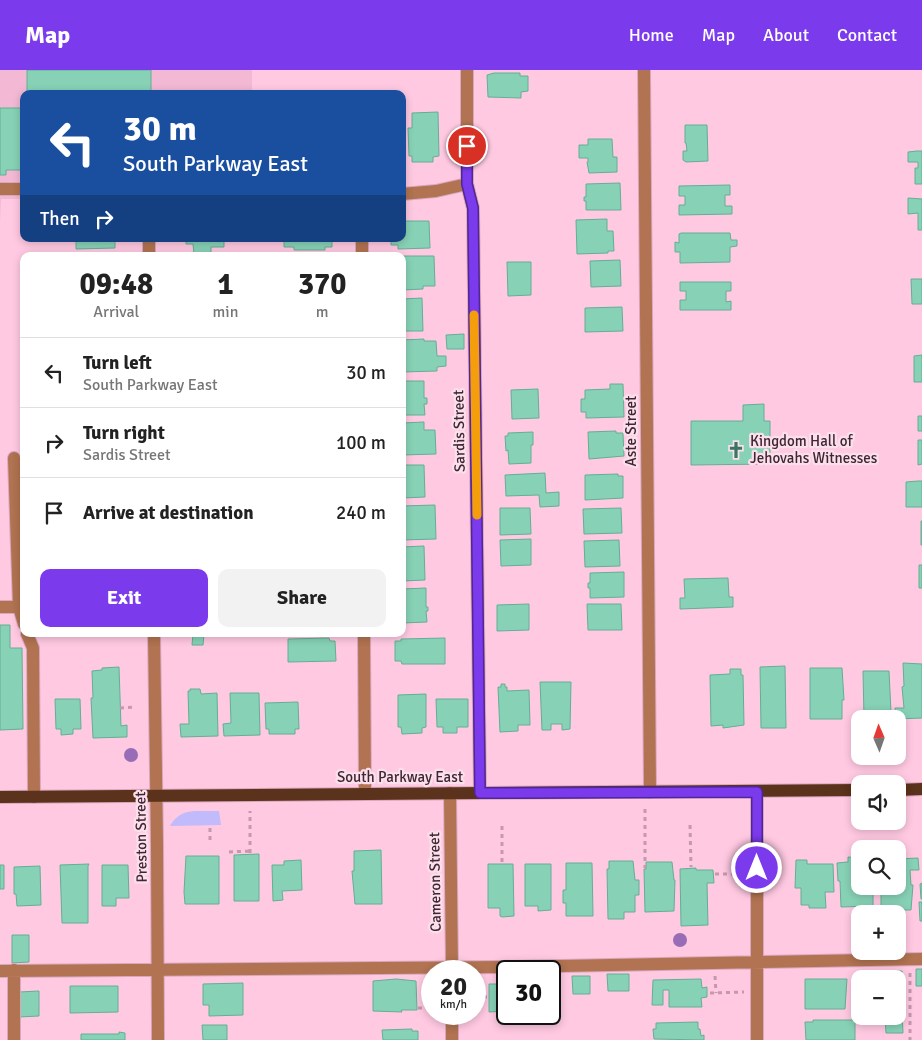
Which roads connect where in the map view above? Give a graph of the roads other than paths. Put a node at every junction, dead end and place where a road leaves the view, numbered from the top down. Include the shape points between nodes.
1 (467, 70) edge
2 (644, 70) edge
3 (467, 184) junction
4 (0, 189) edge
5 (20, 189) edge
6 (406, 194) edge
7 (14, 458) dead end
8 (0, 607) edge
9 (19, 607) junction
10 (20, 610) edge
11 (29, 637) edge
12 (154, 637) edge
13 (364, 637) edge
14 (922, 789) edge
15 (851, 790) edge
16 (906, 790) edge
17 (650, 792) junction
18 (757, 792) junction
19 (366, 793) junction
20 (450, 793) junction
21 (480, 793) junction
22 (34, 796) junction
23 (157, 796) junction
24 (0, 797) edge
25 (916, 959) edge
26 (452, 960) edge
27 (757, 962) junction
28 (486, 968) edge
29 (158, 969) junction
30 (421, 969) edge
31 (0, 970) edge
32 (14, 970) junction
33 (452, 1025) edge
34 (14, 1040) edge
35 (158, 1040) edge
36 (452, 1040) edge
37 (757, 1040) edge

1 - 3 street, Sardis Street
2 - 17 street, Aste Street
3 - 6 street
3 - 21 street, Sardis Street via 473,208
4 - 5 street
7 - 9 street
8 - 9 street
9 - 10 street
11 - 22 street via 32,648
12 - 23 street, Preston Street
13 - 19 street
14 - 16 main road
15 - 18 main road, South Parkway East
17 - 18 main road, South Parkway East
17 - 21 main road, South Parkway East
18 - 27 street
19 - 20 main road, South Parkway East
19 - 23 main road, South Parkway East
20 - 21 main road, South Parkway East
20 - 26 street, Cameron Street
22 - 23 main road, South Parkway East
22 - 24 main road, South Parkway East
23 - 29 street, Preston Street
25 - 27 street
27 - 28 street
27 - 37 street
29 - 30 street
29 - 32 street
29 - 35 street, Preston Street
31 - 32 street
32 - 34 street
33 - 36 street

